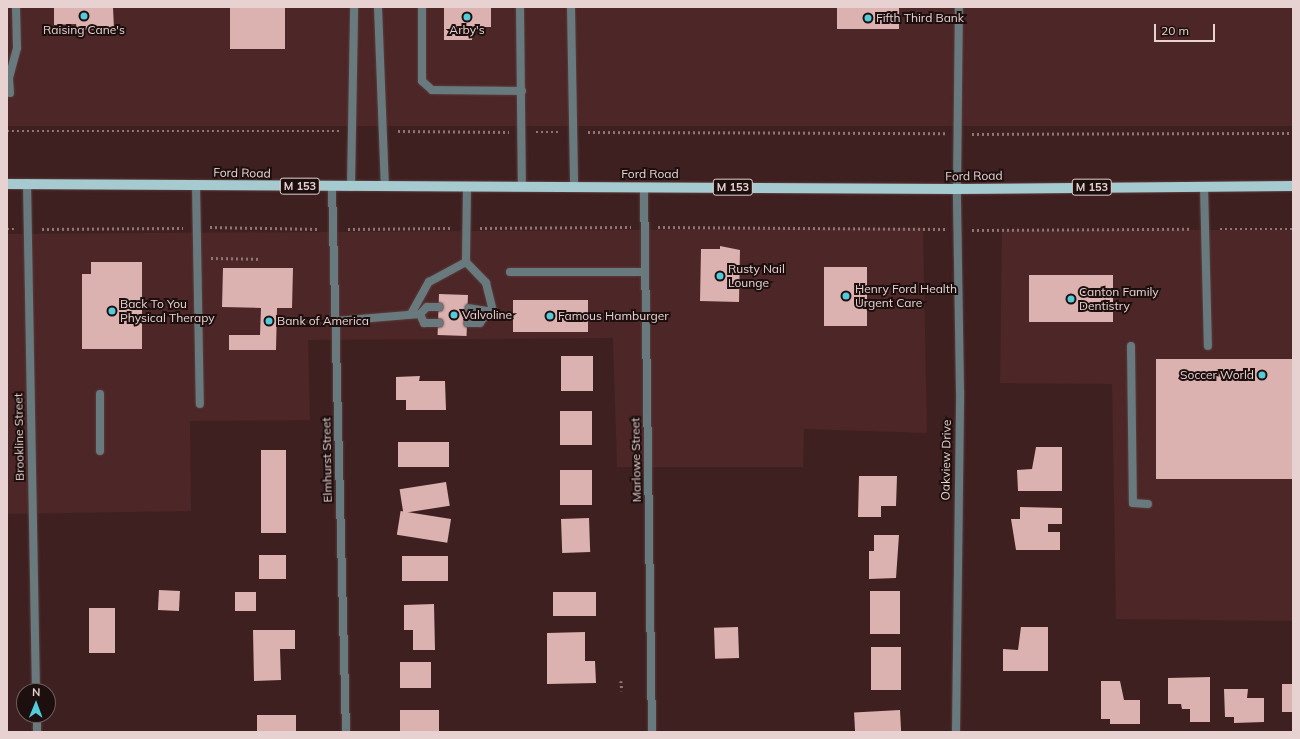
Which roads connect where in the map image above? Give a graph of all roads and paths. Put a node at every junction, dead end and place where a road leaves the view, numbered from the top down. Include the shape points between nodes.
1 (16, 7) edge
2 (354, 7) edge
3 (378, 7) edge
4 (422, 7) edge
5 (520, 7) edge
6 (571, 7) edge
7 (959, 7) edge
8 (522, 91) junction
9 (10, 93) dead end
10 (7, 131) edge
11 (352, 131) junction
12 (383, 131) junction
13 (521, 132) junction
14 (574, 132) junction
15 (1293, 133) edge
16 (957, 134) junction
17 (27, 183) junction
18 (7, 184) edge
19 (196, 185) junction
20 (574, 186) junction
21 (1204, 186) junction
22 (1293, 186) edge
23 (332, 187) junction
24 (351, 187) junction
25 (385, 187) junction
26 (467, 187) junction
27 (522, 187) junction
28 (644, 187) junction
29 (957, 189) junction
30 (669, 227) dead end
31 (1205, 229) junction
32 (1293, 229) edge
33 (958, 230) junction
34 (205, 257) dead end
35 (261, 259) dead end
36 (466, 262) junction
37 (510, 272) dead end
38 (645, 272) junction
39 (439, 307) dead end
40 (469, 308) dead end
41 (487, 313) junction
42 (411, 314) junction
43 (420, 314) junction
44 (336, 321) junction
45 (439, 323) dead end
46 (468, 323) dead end
47 (1131, 346) dead end
48 (1208, 346) dead end
49 (100, 394) dead end
50 (200, 404) dead end
51 (100, 451) dead end
52 (1148, 504) dead end
53 (621, 681) dead end
54 (36, 683) edge
55 (622, 691) dead end
56 (346, 732) edge
57 (652, 732) edge
58 (956, 732) edge

1 - 9 street via 17,48 9,78
2 - 11 street
3 - 12 street
4 - 8 street via 422,81 432,90
5 - 8 street
6 - 14 street
7 - 16 street, Oakview Drive
8 - 13 street
10 - 11 path
11 - 24 street
12 - 13 path
12 - 25 street
13 - 14 path
13 - 27 street
14 - 16 path
14 - 20 street
15 - 16 path
16 - 29 street, Oakview Drive
17 - 18 main road, Ford Road / M 153
17 - 19 main road, Ford Road / M 153
17 - 54 street, Brookline Street
19 - 23 main road, Ford Road / M 153
19 - 50 street
20 - 27 main road, Ford Road / M 153
20 - 28 main road, Ford Road / M 153
21 - 22 main road, Ford Road / M 153
21 - 29 main road, Ford Road / M 153
21 - 31 street
23 - 24 main road, Ford Road / M 153
23 - 44 street, Elmhurst Street
24 - 25 main road, Ford Road / M 153
25 - 26 main road, Ford Road / M 153
26 - 27 main road, Ford Road / M 153
26 - 36 street
28 - 29 main road, Ford Road / M 153
28 - 38 street, Marlowe Street
29 - 33 street, Oakview Drive
30 - 33 path
31 - 32 path
31 - 33 path
31 - 48 street
33 - 58 street, Oakview Drive
34 - 35 path
36 - 41 street via 486,283 493,312
36 - 42 street via 430,282
37 - 38 street
38 - 57 street, Marlowe Street
39 - 43 street via 427,307
40 - 41 street via 479,308
41 - 46 street via 480,322
42 - 43 street
42 - 44 street
43 - 45 street via 424,323
44 - 56 street, Elmhurst Street
47 - 52 street via 1133,503
49 - 51 street
53 - 55 path

